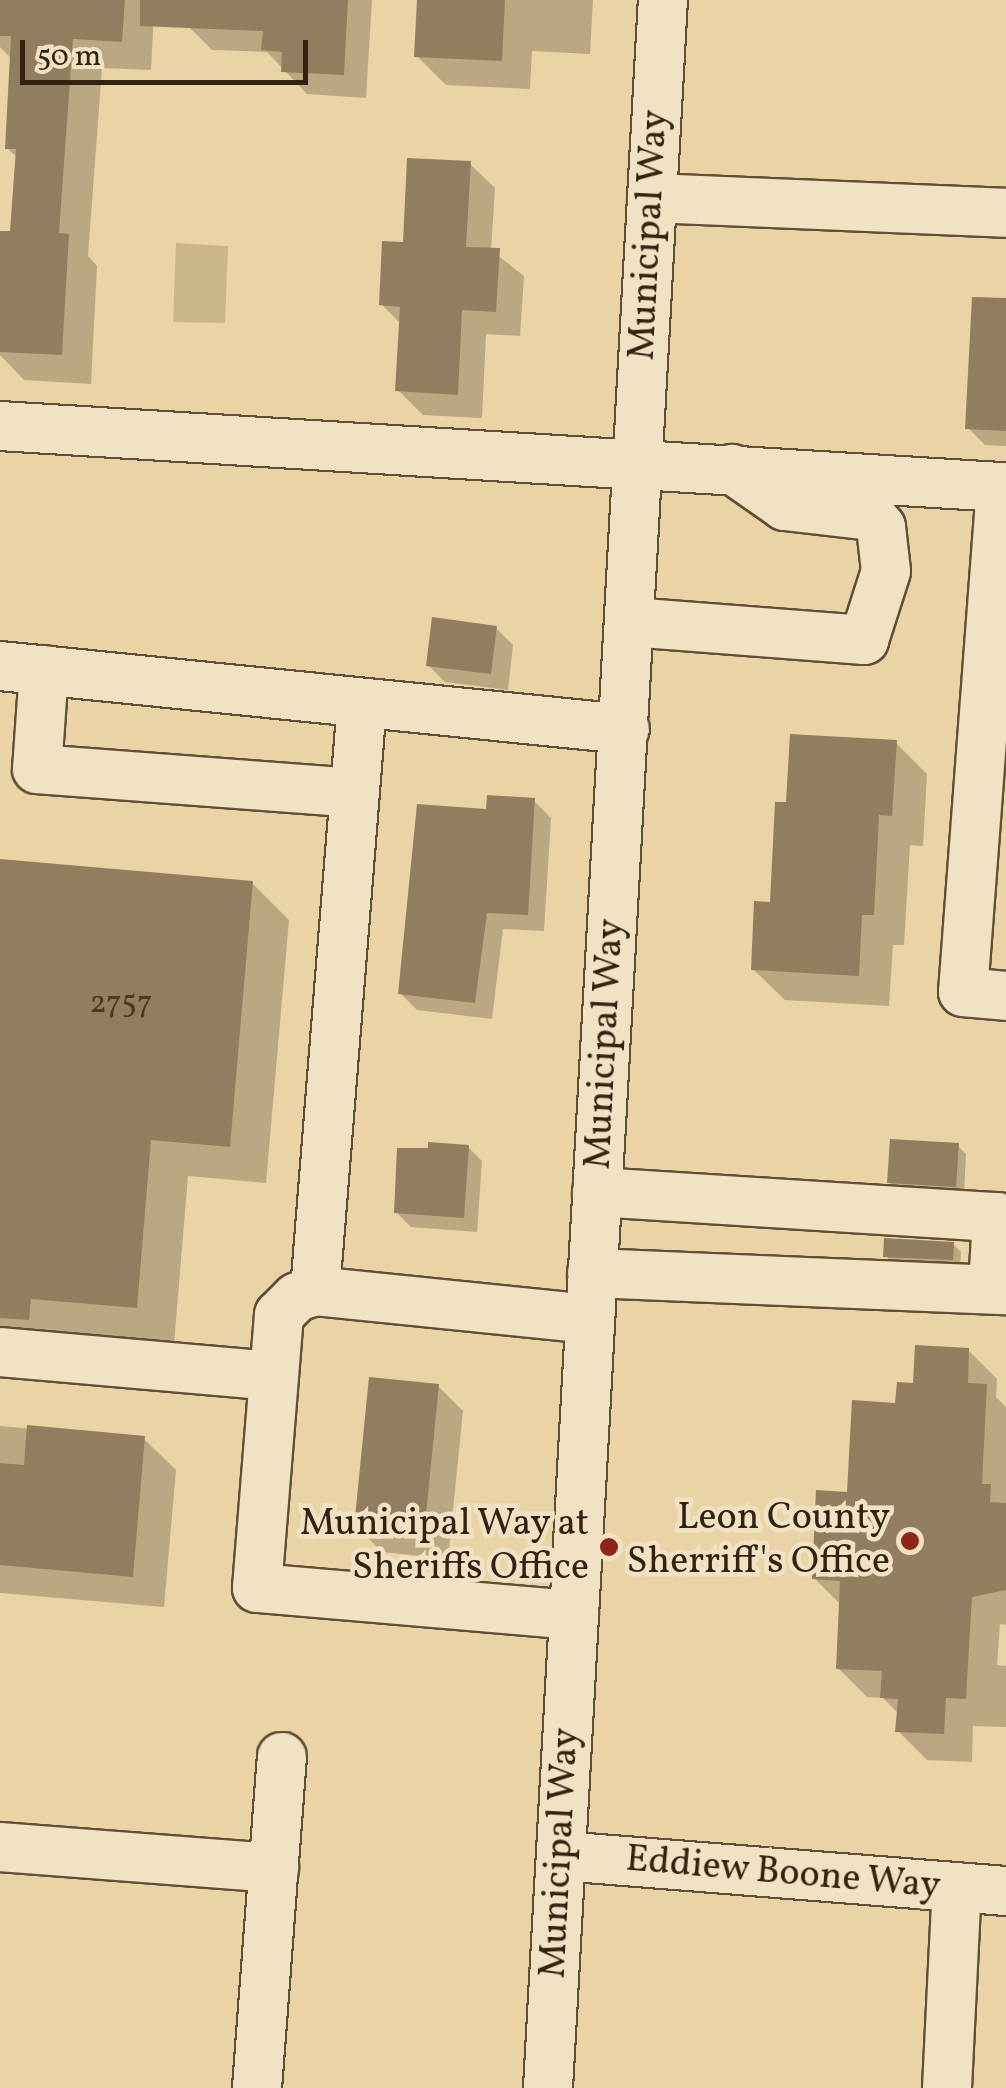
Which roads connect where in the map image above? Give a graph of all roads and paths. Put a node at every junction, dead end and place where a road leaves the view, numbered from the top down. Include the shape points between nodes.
1 (663, 0) edge
2 (652, 198) junction
3 (1006, 213) edge
4 (0, 426) edge
5 (637, 462) junction
6 (836, 494) junction
7 (630, 622) junction
8 (22, 668) edge
9 (362, 702) junction
10 (624, 729) junction
11 (354, 793) junction
12 (1006, 996) edge
13 (597, 1192) junction
14 (999, 1289) edge
15 (315, 1290) junction
16 (591, 1296) junction
17 (0, 1352) edge
18 (274, 1376) junction
19 (574, 1615) junction
20 (282, 1757) dead end
21 (0, 1847) edge
22 (560, 1856) junction
23 (274, 1868) junction
24 (957, 1887) junction
25 (1006, 1891) edge
26 (257, 2088) edge
27 (548, 2088) edge
28 (947, 2088) edge

1 - 2 street, Municipal Way
2 - 3 street
2 - 5 street, Municipal Way
4 - 5 street
5 - 6 street via 732,469
5 - 7 street, Municipal Way
6 - 7 street via 872,516 887,540 886,571 864,640
6 - 12 street via 1001,486 963,992
7 - 10 street, Municipal Way
8 - 9 street
8 - 11 street via 37,770
9 - 10 street
9 - 11 street
10 - 13 street, Municipal Way
11 - 15 street
13 - 14 street via 997,1217
13 - 16 street, Municipal Way
14 - 16 street
15 - 16 street
15 - 18 street via 279,1315
16 - 19 street, Municipal Way
17 - 18 street
18 - 19 street via 257,1588
19 - 22 street, Municipal Way
20 - 23 street
21 - 23 street
22 - 24 street, Eddiew Boone Way
22 - 27 street, Municipal Way
23 - 26 street
24 - 25 street, Eddiew Boone Way
24 - 28 street

